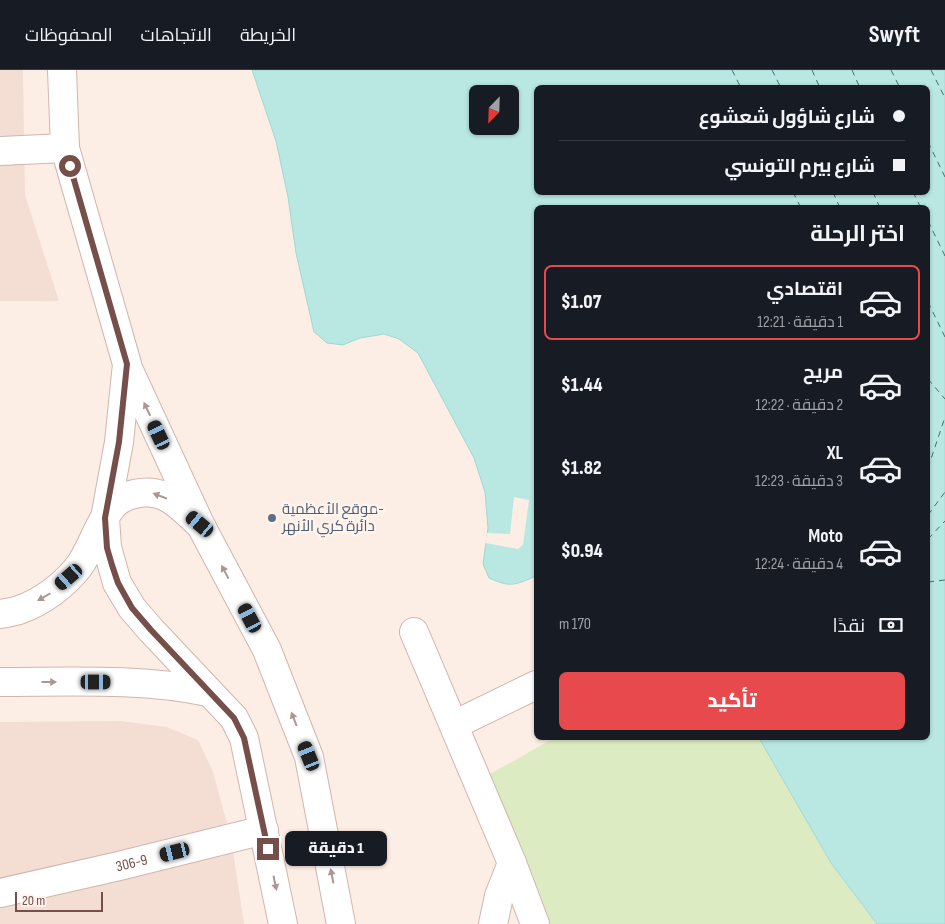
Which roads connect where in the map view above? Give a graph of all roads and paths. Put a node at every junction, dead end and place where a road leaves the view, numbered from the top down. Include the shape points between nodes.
1 (62, 70) edge
2 (65, 148) junction
3 (0, 151) edge
4 (127, 364) junction
5 (105, 518) junction
6 (200, 524) junction
7 (0, 614) edge
8 (414, 632) dead end
9 (0, 682) edge
10 (534, 685) edge
11 (208, 692) junction
12 (454, 725) junction
13 (264, 830) junction
14 (512, 863) junction
15 (0, 893) edge
16 (283, 924) edge
17 (341, 924) edge
18 (493, 924) edge
19 (535, 924) edge

1 - 2 street
2 - 3 street
2 - 4 street
4 - 5 street via 119,442
6 -> 4 street
6 -> 5 street via 164,496 150,493 123,498 112,506
5 -> 7 street via 80,564 69,577 49,595 19,610
5 - 11 street via 107,548 118,583 132,608
17 -> 6 street via 309,756 267,650
8 - 12 street
9 -> 11 street via 115,683 187,687
10 - 12 street
11 - 13 street via 234,718 244,738
12 - 14 street
13 - 15 street, 306-9
13 -> 16 street
14 - 18 street via 499,896
14 - 19 street

